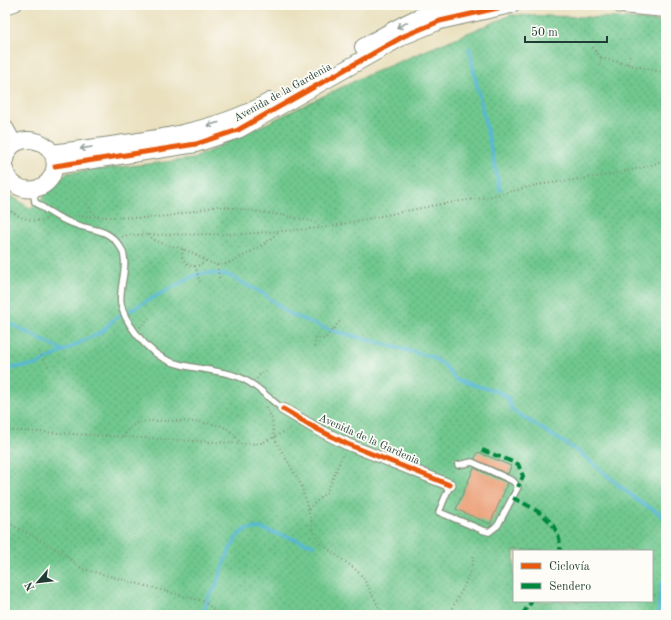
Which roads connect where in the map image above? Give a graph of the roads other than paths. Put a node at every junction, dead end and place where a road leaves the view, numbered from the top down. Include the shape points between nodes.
1 (16, 5) edge
2 (451, 5) edge
3 (511, 5) edge
4 (621, 5) edge
5 (5, 9) edge
6 (666, 9) edge
7 (5, 128) edge
8 (14, 144) junction
9 (53, 159) junction
10 (5, 160) edge
11 (5, 169) edge
12 (33, 189) junction
13 (284, 409) joint
14 (458, 465) dead end
15 (450, 485) joint

1 - 5 street
2 -> 9 street, Avenida de la Gardenia via 400,26 258,108 218,123 176,134
3 - 9 street, Avenida de la Gardenia via 440,21 404,36 238,130 196,144
4 - 6 street
7 - 8 street
8 - 9 street via 29,139 37,140 44,144
8 - 10 street
9 - 12 street via 53,174 48,182
11 - 12 street via 10,181 17,186
12 - 13 lane, Avenida de la Gardenia via 34,202 55,217 78,226 99,229 116,240 121,247 124,263 121,304 135,331 158,356 178,364 238,376 256,386
13 - 15 street, Avenida de la Gardenia via 347,444
14 - 15 lane via 472,462 513,480 518,487 498,525 489,532 440,512

